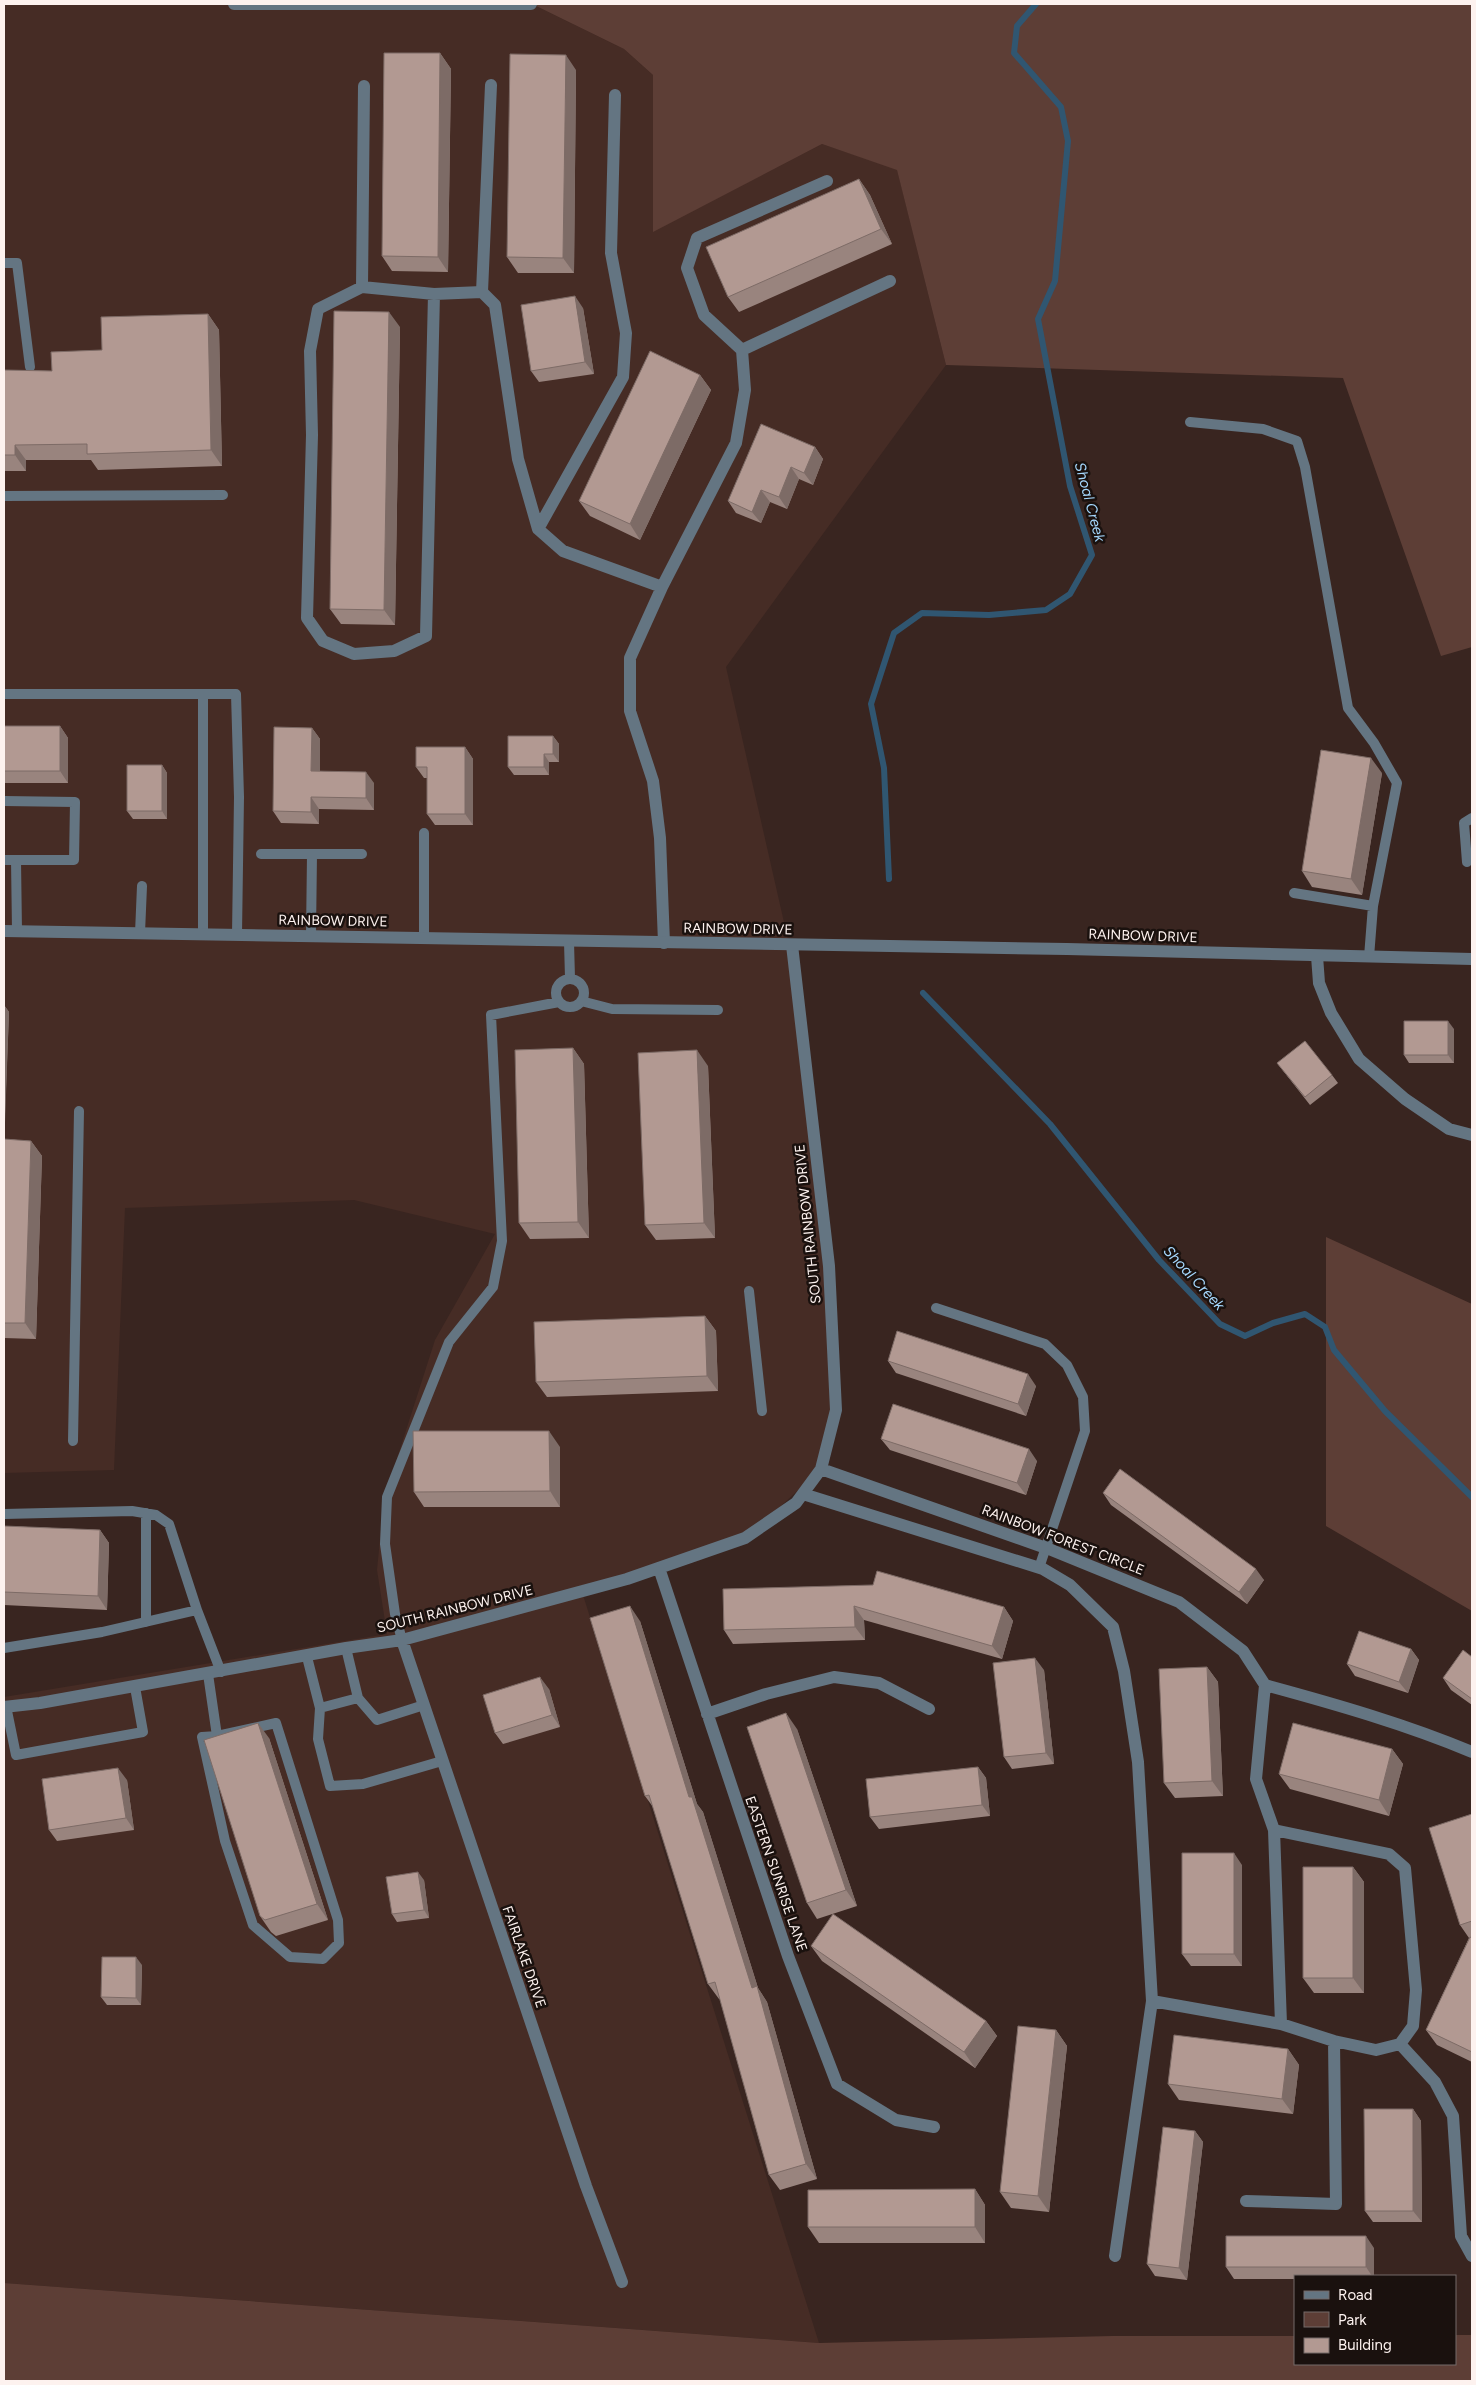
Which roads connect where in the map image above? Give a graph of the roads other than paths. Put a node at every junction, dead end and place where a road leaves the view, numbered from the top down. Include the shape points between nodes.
1 (234, 4) edge
2 (531, 4) edge
3 (491, 85) dead end
4 (364, 86) dead end
5 (615, 96) dead end
6 (827, 181) dead end
7 (4, 263) edge
8 (890, 281) dead end
9 (362, 287) junction
10 (482, 292) junction
11 (434, 294) junction
12 (742, 350) junction
13 (30, 366) dead end
14 (1190, 422) dead end
15 (223, 495) dead end
16 (4, 496) edge
17 (538, 529) junction
18 (662, 587) junction
19 (4, 694) edge
20 (203, 694) junction
21 (4, 802) edge
22 (1472, 818) edge
23 (424, 833) dead end
24 (261, 854) dead end
25 (312, 854) junction
26 (362, 854) dead end
27 (4, 860) edge
28 (16, 860) junction
29 (1467, 862) dead end
30 (142, 886) dead end
31 (1294, 894) dead end
32 (1373, 906) junction
33 (10, 931) edge
34 (140, 933) junction
35 (203, 934) junction
36 (237, 934) junction
37 (311, 935) junction
38 (424, 938) junction
39 (569, 942) junction
40 (664, 943) junction
41 (792, 945) junction
42 (1317, 956) junction
43 (1369, 957) junction
44 (1472, 959) edge
45 (570, 978) junction
46 (558, 1002) junction
47 (582, 1002) junction
48 (718, 1010) dead end
49 (79, 1111) dead end
50 (1472, 1135) edge
51 (749, 1291) dead end
52 (936, 1308) dead end
53 (762, 1411) dead end
54 (73, 1441) dead end
55 (821, 1469) junction
56 (803, 1494) junction
57 (146, 1513) junction
58 (4, 1514) edge
59 (1046, 1548) junction
60 (659, 1568) junction
61 (1040, 1568) junction
62 (196, 1610) junction
63 (146, 1622) junction
64 (402, 1640) junction
65 (4, 1648) edge
66 (346, 1648) junction
67 (307, 1657) junction
68 (214, 1673) junction
69 (1265, 1685) junction
70 (135, 1687) junction
71 (358, 1698) junction
72 (424, 1705) junction
73 (5, 1706) edge
74 (320, 1708) junction
75 (929, 1709) dead end
76 (707, 1714) junction
77 (217, 1736) junction
78 (1472, 1752) edge
79 (442, 1761) junction
80 (1274, 1830) junction
81 (1152, 2001) junction
82 (1281, 2024) junction
83 (1334, 2042) junction
84 (1400, 2044) junction
85 (934, 2127) dead end
86 (1246, 2201) dead end
87 (1115, 2256) dead end
88 (1472, 2256) edge
89 (622, 2282) dead end

1 - 2 street
3 - 10 street
4 - 9 street
5 - 17 street via 611,253 626,332 623,378
6 - 12 street via 697,238 687,268 704,315
7 - 13 lane via 17,262
8 - 12 street
9 - 11 street
9 - 11 street via 318,310 310,351 312,435 307,618 323,641 354,654 394,651 426,636
10 - 11 street
10 - 17 street via 495,305 518,459
12 - 18 street via 745,390 736,443
14 - 32 lane via 1263,429 1297,441 1305,467 1348,708 1374,743 1396,783
15 - 16 lane
17 - 18 street via 563,551
18 - 40 street via 630,658 630,711 653,781 660,838
19 - 20 lane
20 - 35 lane
20 - 36 lane via 236,694 239,797
21 - 28 lane via 75,802 74,860
22 - 29 lane via 1464,823
23 - 38 lane
24 - 25 lane
25 - 26 lane
25 - 37 lane
27 - 28 lane
28 - 33 lane
30 - 34 lane
31 - 32 lane
32 - 43 lane
33 - 34 street, RAINBOW DRIVE
34 - 35 street, RAINBOW DRIVE
35 - 36 street, RAINBOW DRIVE
36 - 37 street, RAINBOW DRIVE
37 - 38 street, RAINBOW DRIVE
38 - 39 street, RAINBOW DRIVE
39 - 40 street, RAINBOW DRIVE
39 - 45 lane
40 - 41 street, RAINBOW DRIVE
41 - 42 street, RAINBOW DRIVE
41 - 55 street, SOUTH RAINBOW DRIVE via 829,1266 836,1410
42 - 43 street, RAINBOW DRIVE
42 - 50 street via 1319,983 1331,1013 1359,1059 1404,1098 1449,1129
43 - 44 street, RAINBOW DRIVE
45 - 46 lane via 558,984
45 - 47 lane via 581,983
46 - 47 lane via 570,1007
46 - 64 lane via 491,1015 502,1241 493,1287 449,1342 387,1497 385,1544
47 - 48 lane via 612,1009
49 - 54 lane
51 - 53 lane
52 - 59 lane via 1045,1344 1067,1365 1083,1397 1085,1431
55 - 56 street, SOUTH RAINBOW DRIVE
55 - 59 street, RAINBOW FOREST CIRCLE
56 - 60 street, SOUTH RAINBOW DRIVE via 796,1503 745,1538
56 - 61 street
57 - 58 lane
57 - 62 lane via 156,1514 169,1524
57 - 63 lane
59 - 61 lane
59 - 69 street, RAINBOW FOREST CIRCLE via 1178,1602 1243,1651
60 - 64 street, SOUTH RAINBOW DRIVE
60 - 76 street, EASTERN SUNRISE LANE
61 - 81 street via 1070,1585 1113,1627 1124,1671 1138,1762
62 - 63 lane
62 - 68 lane
63 - 65 lane
64 - 66 street, SOUTH RAINBOW DRIVE
64 - 72 street, FAIRLAKE DRIVE
66 - 67 street, SOUTH RAINBOW DRIVE
66 - 71 lane
67 - 68 street, SOUTH RAINBOW DRIVE
67 - 74 lane
68 - 70 street, SOUTH RAINBOW DRIVE
68 - 77 lane
69 - 78 street via 1343,1706 1435,1736
69 - 80 street via 1256,1779
70 - 73 street, SOUTH RAINBOW DRIVE
70 - 73 lane via 143,1732 16,1755
71 - 72 lane via 377,1720
71 - 74 lane
72 - 79 street, FAIRLAKE DRIVE
74 - 79 lane via 318,1739 330,1786 363,1784
75 - 76 street via 880,1683 834,1677 766,1694
76 - 85 street, EASTERN SUNRISE LANE via 788,1956 837,2084 896,2120
77 - 77 lane via 276,1723 338,1920 339,1943 324,1959 290,1957 253,1925 226,1841 202,1737
79 - 89 street, FAIRLAKE DRIVE via 586,2186
80 - 82 street
80 - 84 street via 1388,1854 1405,1868 1416,1990 1413,2026
81 - 82 street
81 - 87 street
82 - 83 street
83 - 84 street via 1376,2050
83 - 86 street via 1336,2204
84 - 88 street via 1435,2082 1453,2116 1461,2236

